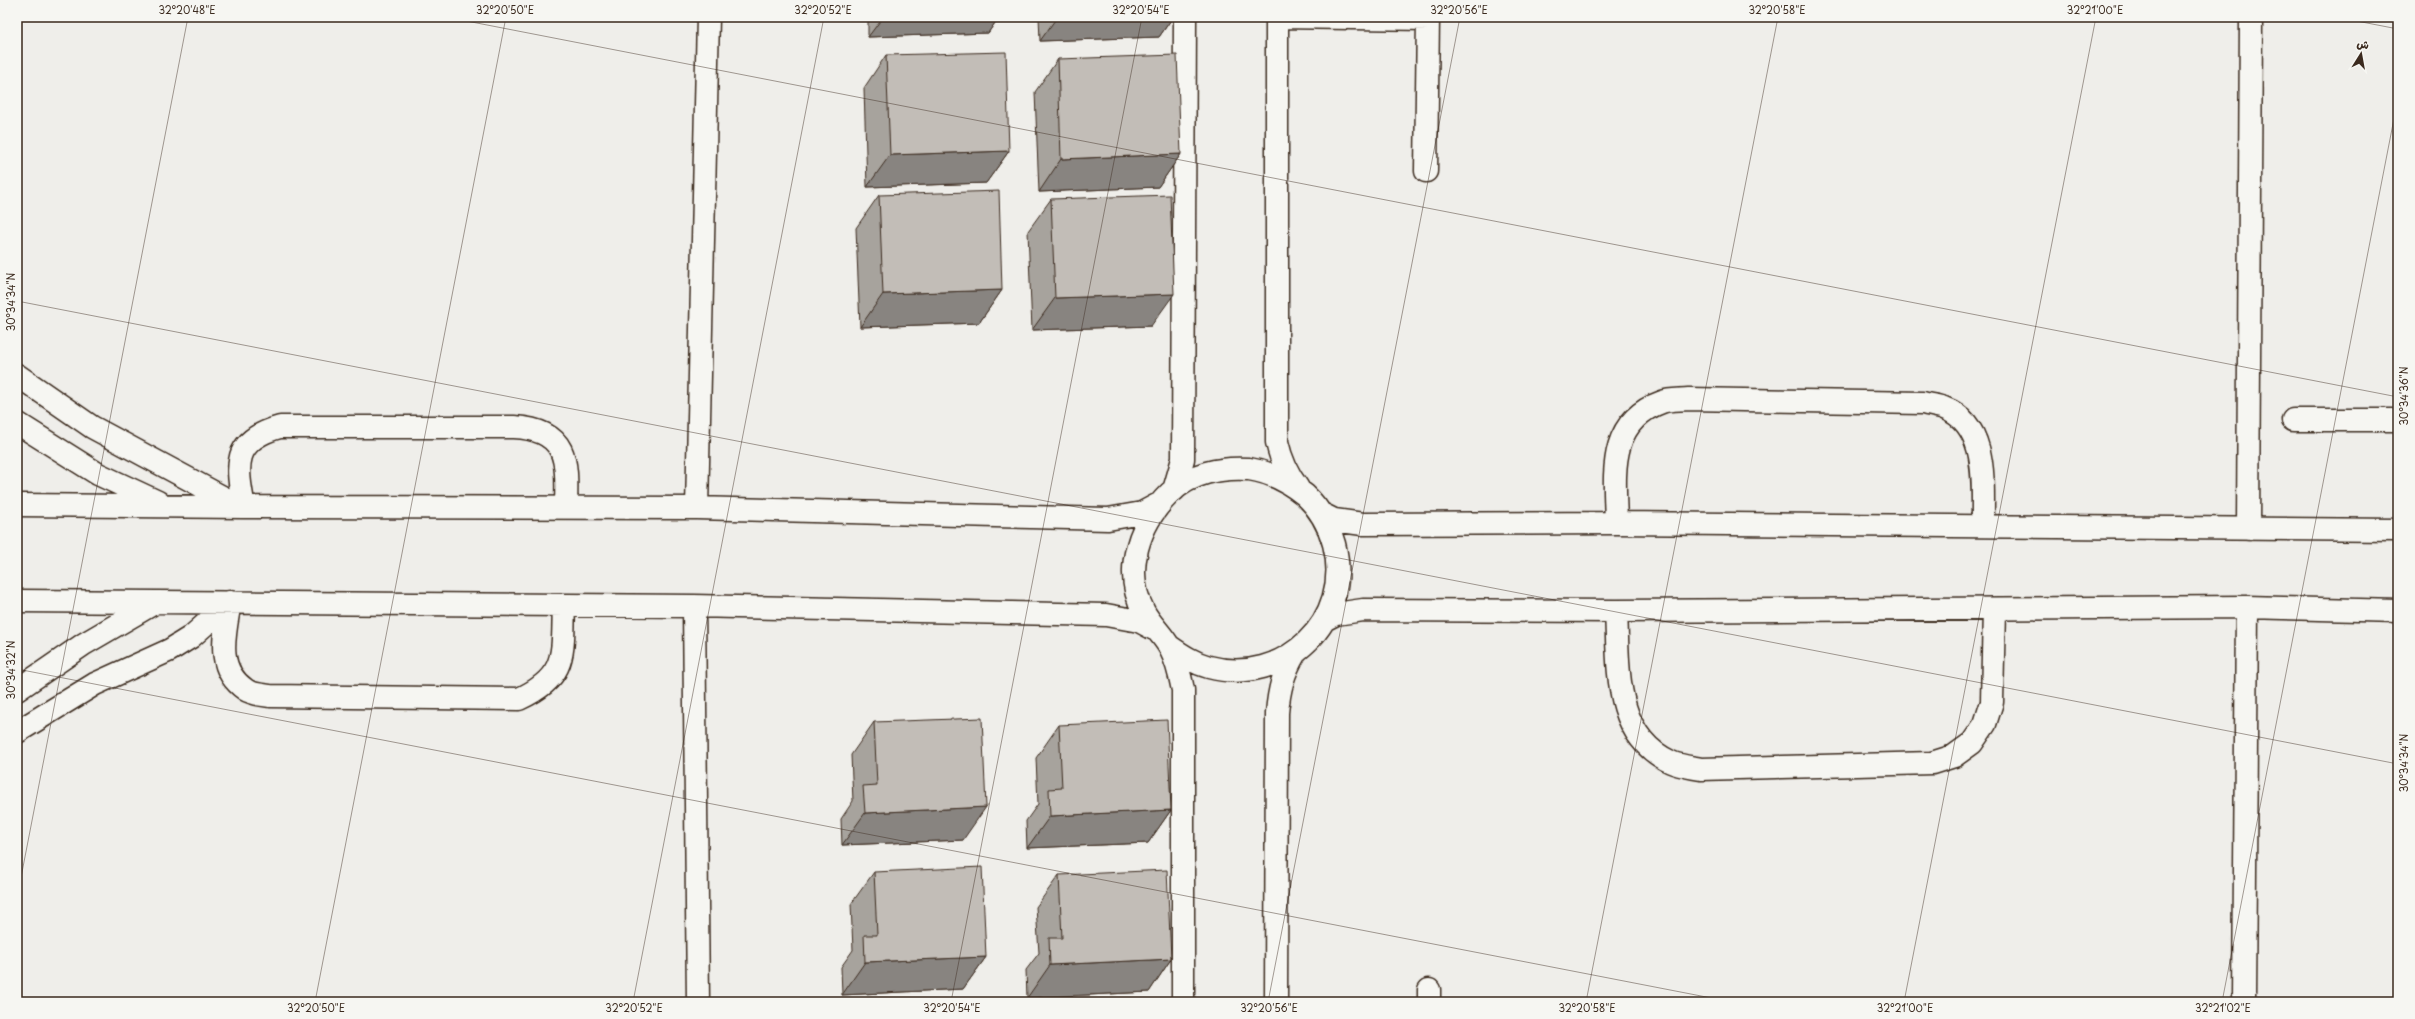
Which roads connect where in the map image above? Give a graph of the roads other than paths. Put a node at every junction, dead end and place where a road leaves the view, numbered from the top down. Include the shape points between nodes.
1 (708, 17) edge
2 (1185, 17) edge
3 (1277, 17) edge
4 (2251, 17) edge
5 (1428, 18) edge
6 (1426, 171) dead end
7 (17, 375) edge
8 (2293, 420) dead end
9 (2398, 420) edge
10 (17, 423) edge
11 (1298, 489) junction
12 (1174, 490) junction
13 (17, 504) edge
14 (165, 505) junction
15 (1157, 505) junction
16 (242, 507) junction
17 (566, 507) junction
18 (697, 508) junction
19 (1322, 514) junction
20 (1616, 523) junction
21 (1983, 525) junction
22 (2248, 529) junction
23 (2398, 530) edge
24 (17, 601) edge
25 (157, 602) junction
26 (227, 603) junction
27 (564, 605) junction
28 (694, 606) junction
29 (2247, 607) junction
30 (1994, 609) junction
31 (1616, 611) junction
32 (2398, 611) edge
33 (1324, 620) junction
34 (1154, 630) junction
35 (1169, 646) junction
36 (1295, 653) junction
37 (17, 690) edge
38 (17, 732) edge
39 (698, 1002) edge
40 (1183, 1002) edge
41 (1276, 1002) edge
42 (2244, 1002) edge

1 - 18 street
2 - 12 street via 1184,459
3 - 5 street
3 - 11 street via 1277,442 1288,476
4 - 22 street
5 - 6 street
7 - 16 street via 92,427
8 - 9 street
10 - 14 street via 98,474
11 - 12 street via 1265,473 1236,468 1214,470 1192,478
11 - 19 street
12 - 15 street
13 - 14 street
14 - 16 street
15 - 18 street via 1142,513 1108,519
15 - 34 street via 1145,524 1137,545 1134,567 1138,596
16 - 17 street
16 - 17 street via 238,474 240,456 250,442 263,432 280,427 452,427 533,428 549,436 561,449 567,466
17 - 18 street
19 - 20 street via 1334,520 1362,524
19 - 33 street via 1337,556 1338,578 1334,600
20 - 21 street
20 - 21 street via 1615,461 1622,435 1639,414 1662,401 1689,399 1924,403 1945,408 1964,421 1976,440 1982,462
21 - 22 street
22 - 23 street
24 - 25 street
25 - 26 street
25 - 37 street via 84,644
26 - 27 street
26 - 27 street via 223,652 230,675 247,690 270,696 504,698 519,698 540,689 555,674 562,653
26 - 38 street via 191,637 170,650 95,684
27 - 28 street
28 - 34 street via 1106,615 1139,621
28 - 39 street
29 - 30 street
29 - 32 street
29 - 42 street
30 - 31 street
30 - 31 street via 1992,702 1985,724 1972,743 1954,756 1932,763 1701,769 1671,762 1646,744 1628,720 1620,690
31 - 33 street via 1362,610 1336,614
33 - 36 street via 1311,638
34 - 35 street
35 - 36 street via 1188,659 1208,667 1230,671 1253,670 1275,664
35 - 40 street via 1178,667 1185,713
36 - 41 street via 1284,671 1278,692

